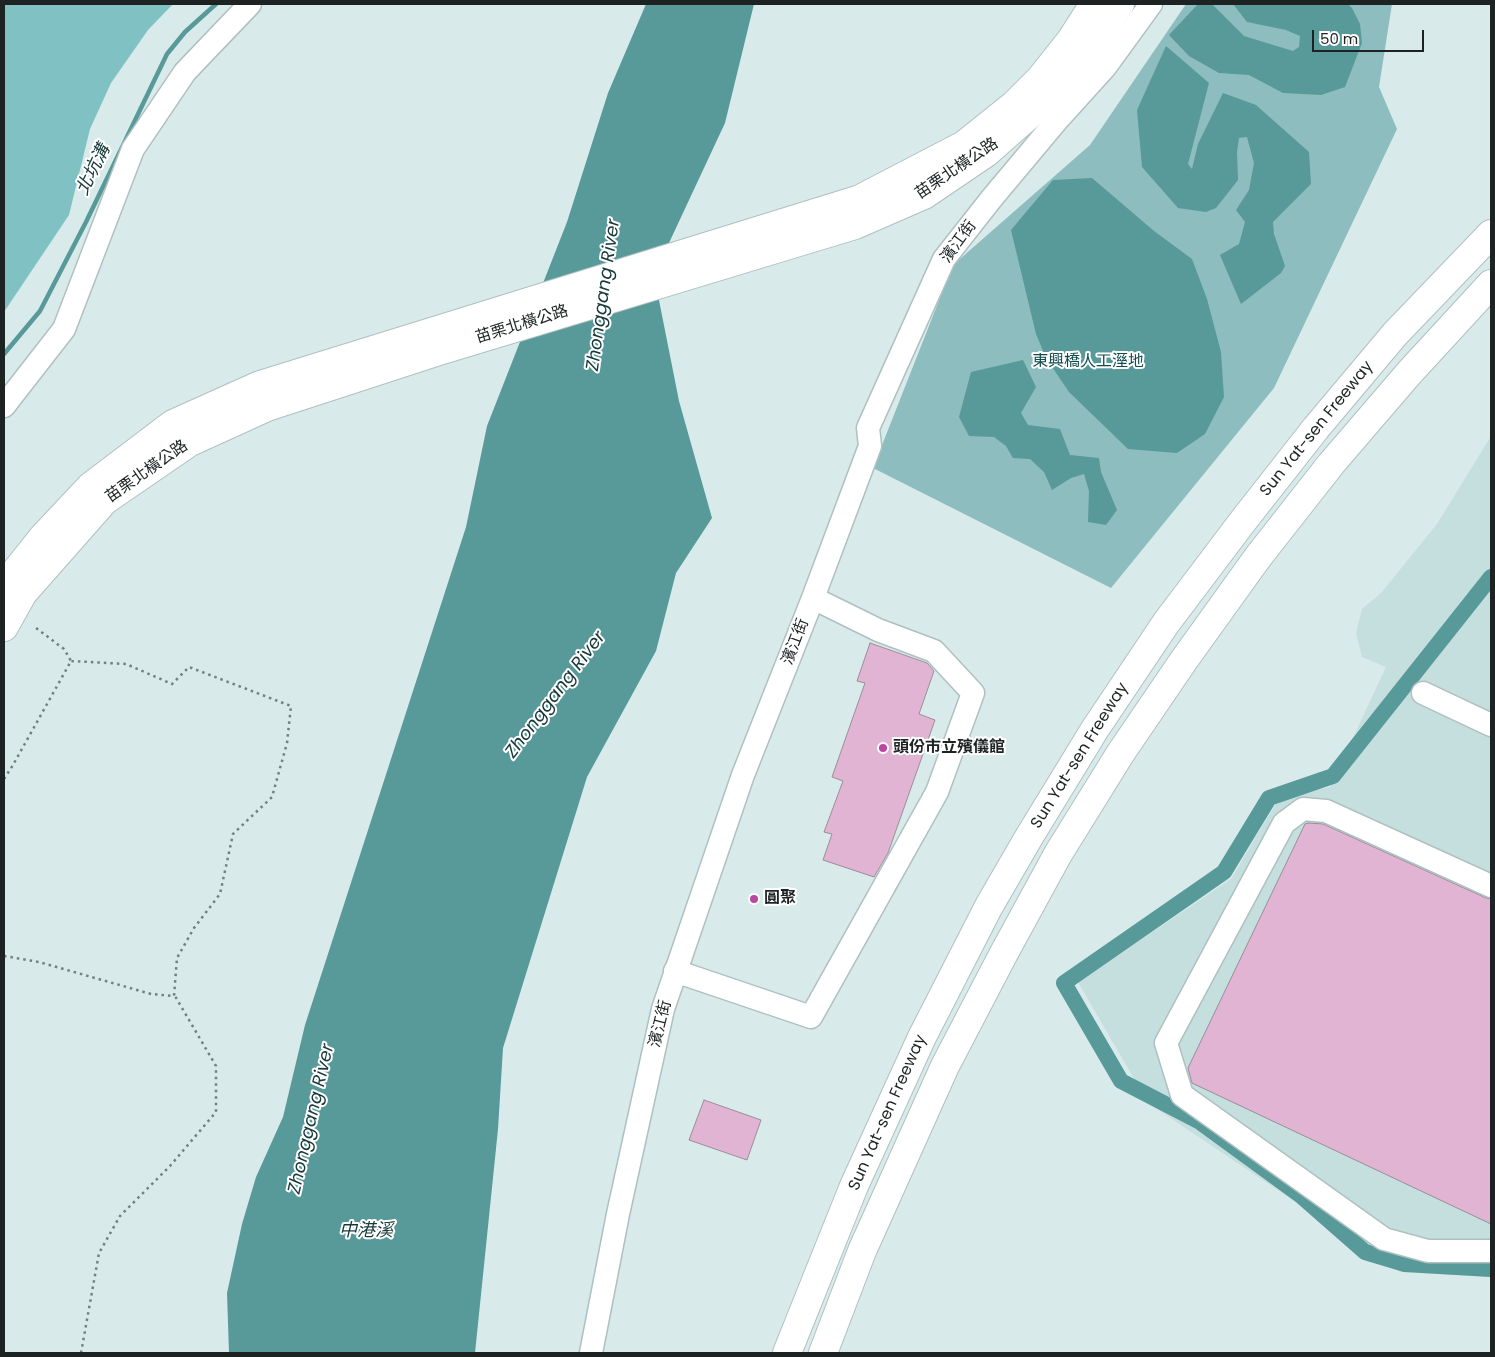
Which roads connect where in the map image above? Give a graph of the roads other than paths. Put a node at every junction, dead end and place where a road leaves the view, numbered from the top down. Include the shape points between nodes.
1 (250, 4) edge
2 (1094, 4) edge
3 (1120, 4) edge
4 (1151, 4) edge
5 (1046, 86) junction
6 (1491, 234) edge
7 (1491, 284) edge
8 (4, 406) edge
9 (13, 590) edge
10 (813, 598) junction
11 (4, 627) edge
12 (1423, 693) dead end
13 (1491, 725) edge
14 (1491, 886) edge
15 (676, 970) junction
16 (1491, 1251) edge
17 (591, 1353) edge
18 (786, 1353) edge
19 (823, 1353) edge

1 - 8 street via 185,72 133,149 64,329
2 - 5 main road, 苗栗北橫公路
3 - 5 main road, 苗栗北橫公路 via 1079,64
4 - 10 street, 濱江街 via 1106,66 1059,118 944,259 868,428 870,446
5 - 9 main road, 苗栗北橫公路 via 986,153 924,195 855,225 267,406 190,442 104,501
5 - 9 main road, 苗栗北橫公路 via 1014,105 964,146 860,199 260,385 173,424 90,487 44,537
6 - 18 main road, Sun Yat-sen Freeway via 1395,334 1316,428 1166,623 1095,729 989,906 922,1038 854,1186
7 - 19 main road, Sun Yat-sen Freeway via 1410,372 1319,479 1258,557 1120,754 1058,854 945,1066 862,1251
9 - 11 main road
10 - 15 street, 濱江街 via 744,775
10 - 15 street via 878,630 934,650 973,692 940,783 811,1017
12 - 13 street
14 - 16 street via 1326,811 1303,809 1284,823 1166,1043 1182,1095 1384,1239 1428,1251
15 - 17 street, 濱江街 via 663,1009

